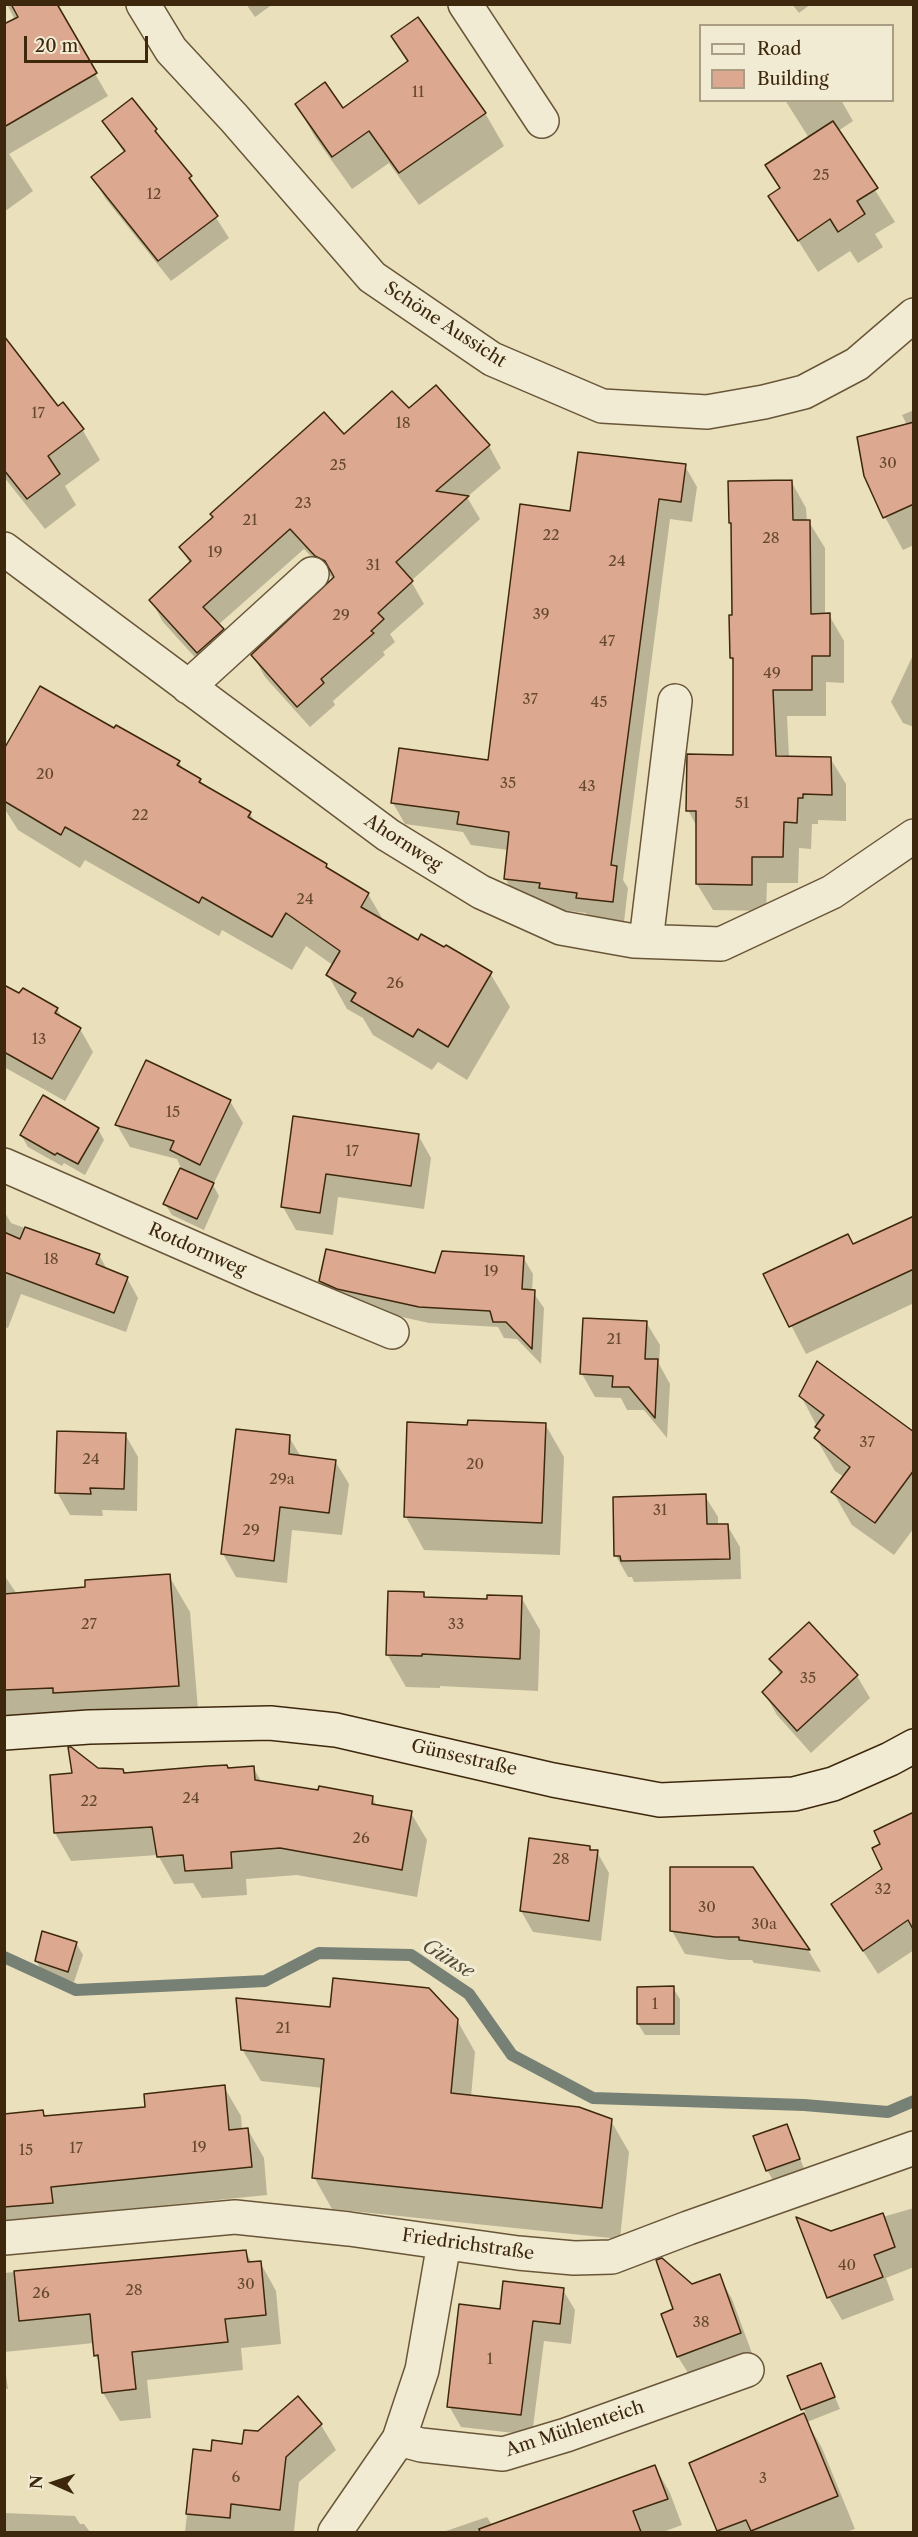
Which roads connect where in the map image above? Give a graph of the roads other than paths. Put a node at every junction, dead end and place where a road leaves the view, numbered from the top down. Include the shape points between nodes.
1 (142, 4) edge
2 (465, 4) edge
3 (542, 121) dead end
4 (914, 315) edge
5 (4, 549) edge
6 (312, 574) dead end
7 (188, 687) junction
8 (675, 701) dead end
9 (914, 836) edge
10 (646, 941) junction
11 (4, 1165) edge
12 (392, 1332) dead end
13 (4, 1733) edge
14 (914, 1746) edge
15 (914, 2148) edge
16 (4, 2238) edge
17 (444, 2243) junction
18 (747, 2370) dead end
19 (399, 2439) junction
20 (335, 2532) edge

1 - 4 street, Schöne Aussicht via 171,50 372,278 492,359 602,406 707,412 804,392 857,364
2 - 3 street
5 - 7 street, Ahornweg
6 - 7 street
7 - 10 street, Ahornweg via 388,835 481,892 561,928
8 - 10 street
9 - 10 street, Ahornweg via 832,892 721,944
11 - 12 street, Rotdornweg
13 - 14 street, Günsestraße via 270,1723 403,1744 553,1780 660,1800 794,1794 833,1784
15 - 17 street, Friedrichstraße via 612,2257 574,2258
16 - 17 street, Friedrichstraße via 235,2217
17 - 19 street via 422,2370
18 - 19 street, Am Mühlenteich via 503,2454
19 - 20 street

